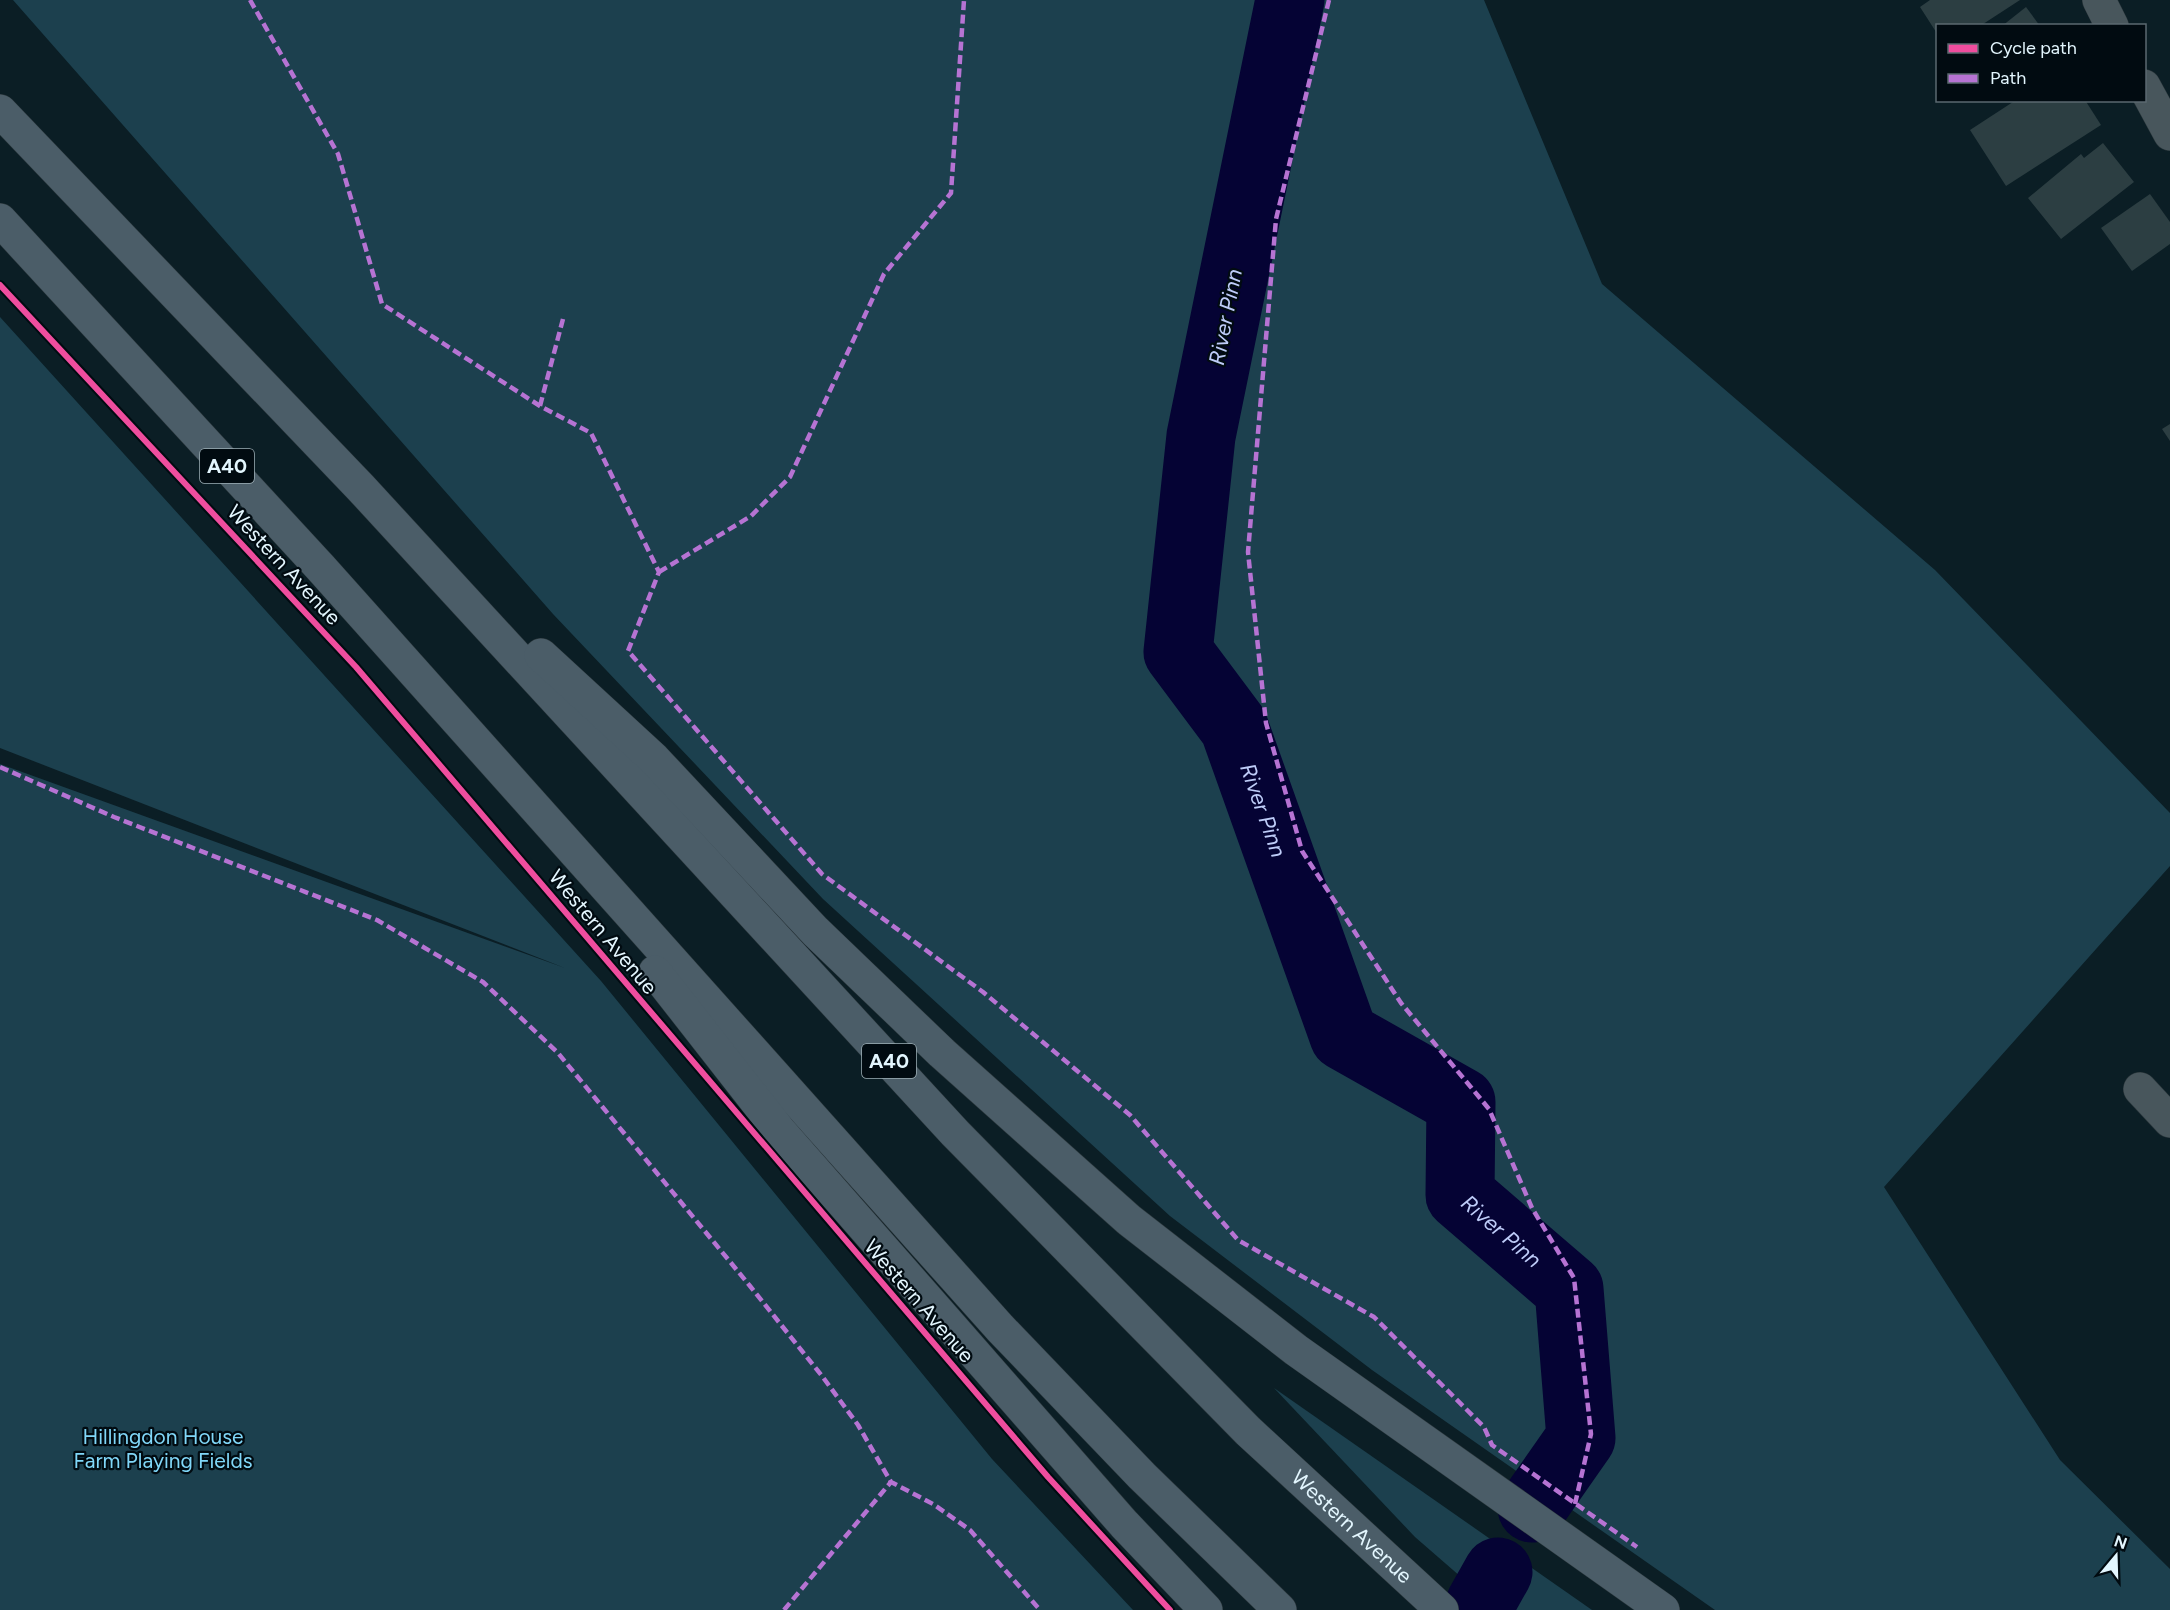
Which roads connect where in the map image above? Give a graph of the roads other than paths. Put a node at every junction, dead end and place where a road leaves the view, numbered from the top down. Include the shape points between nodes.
1 (2098, 0) edge
2 (2111, 24) edge
3 (2146, 88) edge
4 (0, 96) edge
5 (0, 111) edge
6 (2170, 134) edge
7 (39, 152) junction
8 (0, 220) edge
9 (361, 489) junction
10 (452, 713) junction
11 (2140, 1089) dead end
12 (2170, 1121) edge
13 (1206, 1610) edge
14 (1280, 1610) edge
15 (1442, 1610) edge
16 (1663, 1610) edge

1 - 2 street
3 - 6 street
4 - 7 highway
5 - 7 highway, Western Avenue / A40
7 - 9 highway, Western Avenue / A40
8 - 10 highway, Western Avenue / A40
9 - 15 highway, Western Avenue / A40 via 955,1133 1248,1431
9 - 16 highway via 654,759 815,931 942,1053 1129,1220 1296,1350
10 - 13 highway via 778,1129 1124,1524
10 - 14 highway, Western Avenue / A40 via 1000,1328 1142,1476
11 - 12 street

